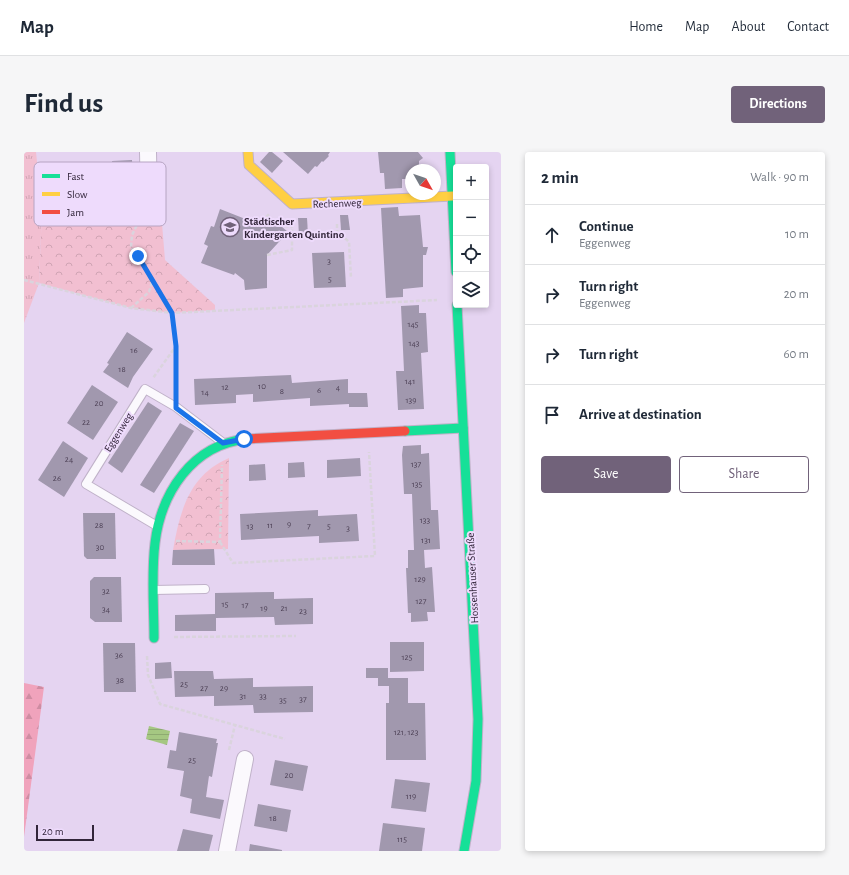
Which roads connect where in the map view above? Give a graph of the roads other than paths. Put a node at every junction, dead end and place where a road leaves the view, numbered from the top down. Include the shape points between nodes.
1 (148, 152) edge
2 (248, 152) edge
3 (452, 152) edge
4 (148, 162) edge
5 (452, 196) junction
6 (454, 236) edge
7 (458, 308) edge
8 (463, 428) junction
9 (223, 443) junction
10 (158, 527) junction
11 (205, 589) dead end
12 (154, 590) junction
13 (154, 638) road end
14 (245, 759) dead end
15 (227, 851) edge
16 (464, 851) edge

1 - 4 street
2 - 5 street, Rechenweg via 249,165 292,204
3 - 5 street
5 - 6 street
7 - 8 street, Hossenhauser Straße
8 - 9 street via 244,439
8 - 16 street, Hossenhauser Straße via 478,726 476,781
9 - 10 street via 200,456 183,475 169,498
9 - 10 lane, Eggenweg via 176,408 145,389 86,484
10 - 12 street
11 - 12 lane
12 - 13 street
14 - 15 street

